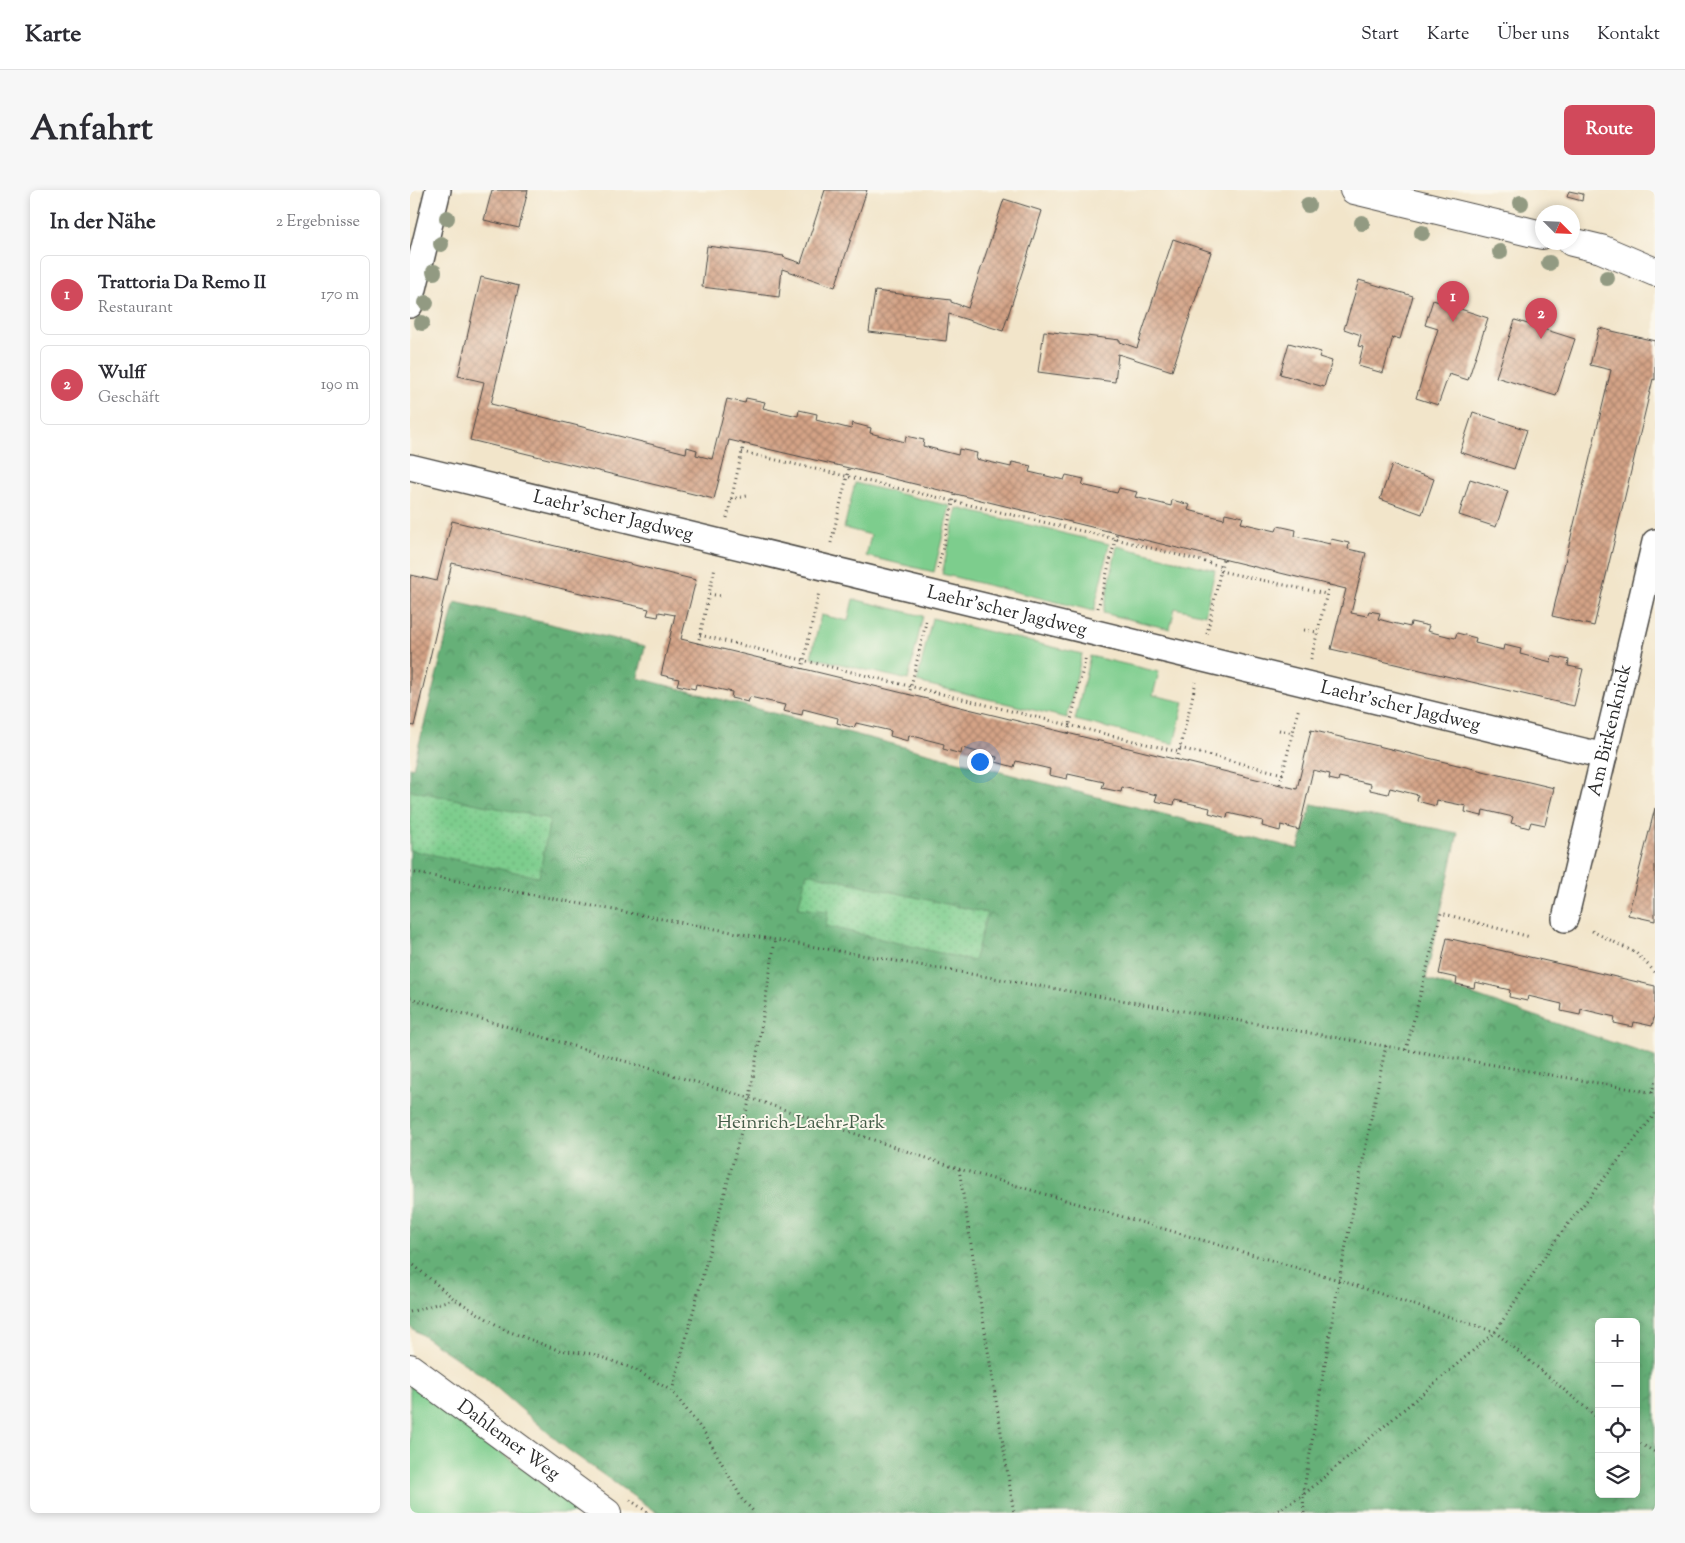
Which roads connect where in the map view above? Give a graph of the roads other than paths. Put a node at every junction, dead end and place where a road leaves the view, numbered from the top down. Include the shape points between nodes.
1 (438, 190) edge
2 (1354, 190) edge
3 (1535, 233) edge
4 (1580, 244) edge
5 (1601, 249) junction
6 (1655, 252) edge
7 (1655, 272) edge
8 (410, 305) edge
9 (410, 468) edge
10 (1655, 542) edge
11 (1604, 756) junction
12 (1565, 919) dead end
13 (410, 1368) edge
14 (607, 1513) edge

1 - 8 street
2 - 3 main road
4 - 5 main road
5 - 6 main road
5 - 7 main road
9 - 11 street, Laehr'scher Jagdweg
10 - 11 street, Am Birkenknick
11 - 12 street, Am Birkenknick
13 - 14 main road, Dahlemer Weg

